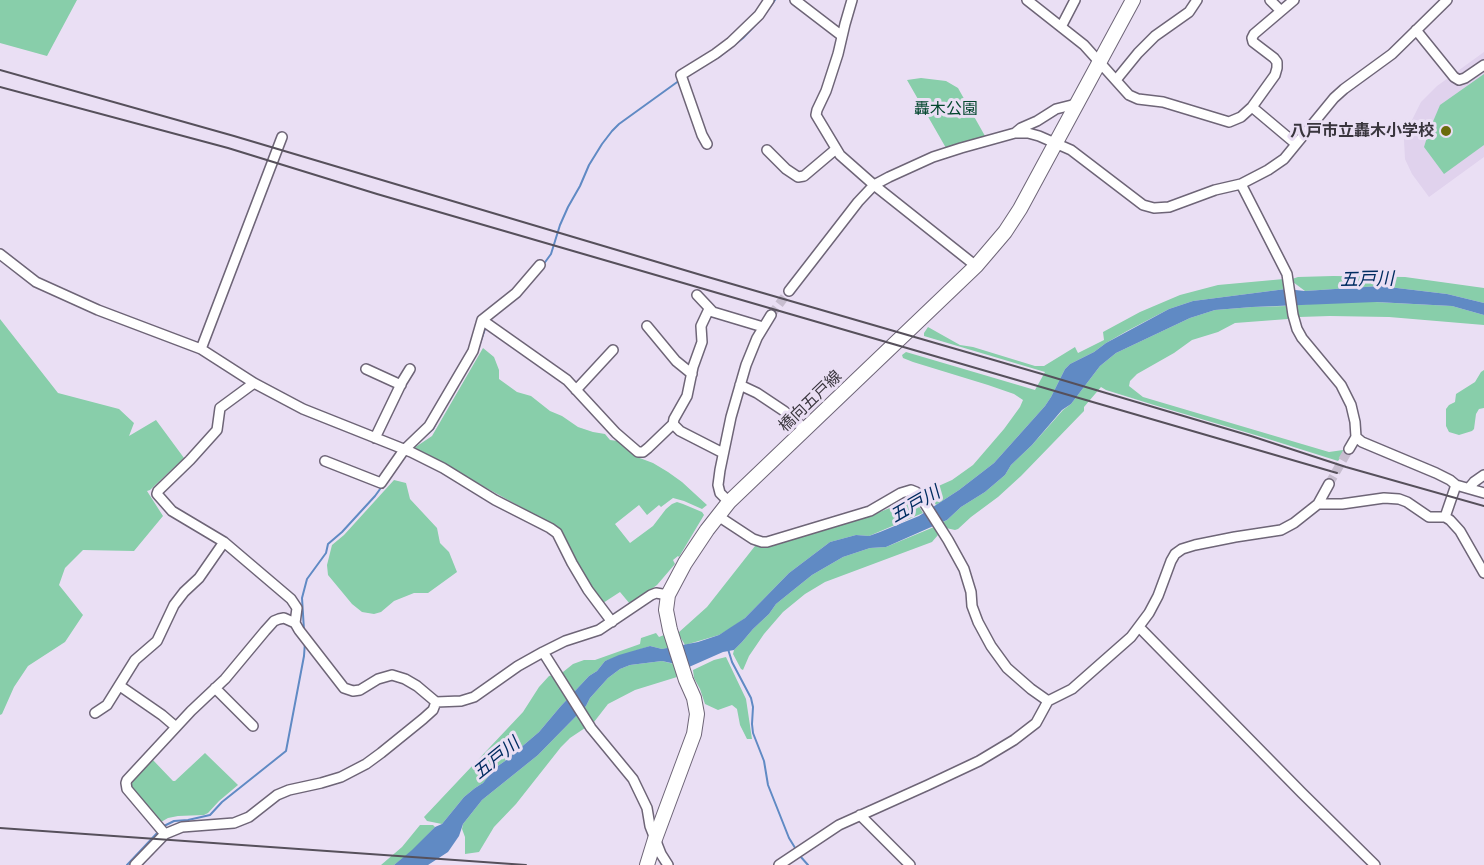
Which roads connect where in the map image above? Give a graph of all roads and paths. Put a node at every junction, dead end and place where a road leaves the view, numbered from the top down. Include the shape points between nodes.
1 (770, 0) edge
2 (795, 0) edge
3 (852, 0) edge
4 (1027, 0) edge
5 (1075, 0) edge
6 (1133, 0) edge
7 (1197, 0) edge
8 (1270, 0) edge
9 (1294, 0) edge
10 (1444, 1) edge
11 (1281, 11) junction
12 (1061, 27) junction
13 (1416, 30) junction
14 (842, 36) junction
15 (1101, 62) junction
16 (1484, 65) edge
17 (1116, 80) junction
18 (1077, 105) junction
19 (1252, 107) junction
20 (1015, 133) junction
21 (282, 137) dead end
22 (1056, 143) junction
23 (707, 144) dead end
24 (1296, 144) junction
25 (836, 149) junction
26 (767, 150) dead end
27 (1241, 184) junction
28 (874, 185) junction
29 (0, 254) edge
30 (540, 265) dead end
31 (976, 266) junction
32 (789, 291) tunnel mouth
33 (697, 295) dead end
34 (709, 309) junction
35 (771, 315) tunnel mouth
36 (482, 320) junction
37 (648, 326) dead end
38 (763, 327) junction
39 (201, 349) junction
40 (613, 350) dead end
41 (366, 369) dead end
42 (410, 369) dead end
43 (692, 374) junction
44 (254, 383) junction
45 (400, 385) junction
46 (740, 385) junction
47 (576, 390) junction
48 (673, 424) junction
49 (805, 429) junction
50 (1356, 437) junction
51 (375, 438) junction
52 (1349, 449) tunnel mouth
53 (404, 450) junction
54 (723, 453) junction
55 (325, 461) dead end
56 (1484, 475) edge
57 (1329, 484) tunnel mouth
58 (1456, 485) junction
59 (1469, 488) junction
60 (1484, 493) edge
61 (729, 502) junction
62 (1318, 504) junction
63 (718, 516) junction
64 (1445, 517) junction
65 (224, 542) junction
66 (1484, 573) edge
67 (668, 595) junction
68 (612, 622) junction
69 (295, 623) junction
70 (1139, 627) junction
71 (543, 652) junction
72 (120, 686) junction
73 (215, 688) junction
74 (1048, 701) junction
75 (436, 702) junction
76 (94, 713) dead end
77 (253, 726) dead end
78 (176, 727) junction
79 (860, 815) junction
80 (165, 834) junction
81 (655, 838) junction
82 (135, 865) edge
83 (647, 865) edge
84 (668, 865) edge
85 (779, 865) edge
86 (910, 865) edge
87 (1375, 865) edge

1 - 23 street via 731,42 681,75
2 - 14 street
3 - 14 street
4 - 12 street
5 - 12 street
6 - 15 main road, 橋向五戸線
7 - 17 street via 1189,12 1138,52
8 - 11 street
9 - 11 street
10 - 13 street
11 - 19 street via 1252,38 1274,58 1277,68
12 - 15 street
13 - 16 street via 1459,80
13 - 24 street via 1392,54 1334,98
14 - 25 street via 816,115
15 - 17 street
15 - 18 main road, 橋向五戸線
17 - 19 street via 1138,99 1163,102 1229,122
18 - 20 street via 1056,109
18 - 22 main road, 橋向五戸線
19 - 24 street
20 - 22 street via 1028,133
20 - 28 street via 933,157
21 - 39 street
22 - 27 street via 1071,150 1143,205 1154,208 1169,207
22 - 31 main road, 橋向五戸線 via 1012,223
24 - 27 street via 1284,159
25 - 26 street via 798,177
25 - 28 street
27 - 50 street via 1287,274 1294,321 1302,338 1348,397
28 - 31 street
28 - 32 street
29 - 39 street via 36,282
30 - 36 street via 516,293
31 - 49 main road, 橋向五戸線
33 - 34 street
34 - 38 street
34 - 43 street via 701,326 702,342
35 - 38 street
36 - 47 street
36 - 53 street via 464,369 429,426
37 - 43 street via 676,362
38 - 46 street
39 - 44 street
40 - 47 street
41 - 45 street
42 - 45 street
43 - 48 street via 687,396
44 - 51 street via 303,409
44 - 65 street via 220,408 218,430 157,494 172,511
45 - 51 street
46 - 49 street via 784,411
46 - 54 street
47 - 48 street via 638,452 643,452
48 - 54 street
49 - 61 main road, 橋向五戸線
50 - 52 street
50 - 58 street
51 - 53 street
53 - 55 street via 381,483
53 - 68 street via 557,533 588,590
54 - 61 street via 718,485
56 - 59 street
57 - 62 street
58 - 59 street
58 - 64 street
59 - 60 street
61 - 63 main road, 橋向五戸線
62 - 64 street via 1399,499 1429,517
62 - 70 street via 1281,530 1182,549 1171,561 1158,596
63 - 67 main road, 橋向五戸線
63 - 74 street via 753,539 767,542 870,511 901,493 916,492 964,569 972,606 991,646 1007,668
64 - 66 street via 1460,531
65 - 69 street via 291,599 297,608
65 - 72 street via 174,605 157,641 127,670
67 - 68 street via 651,595
67 - 81 main road, 橋向五戸線 via 670,630 697,714 694,734
68 - 71 street
69 - 73 street via 284,618 274,621
69 - 75 street via 344,688 360,690 392,675 417,686
70 - 74 street via 1072,689
70 - 87 street
71 - 75 street via 474,697
71 - 81 street via 591,728 633,779
72 - 76 street via 107,705
72 - 78 street
73 - 77 street
73 - 78 street
74 - 79 street via 1036,723 1014,740
75 - 80 street via 423,720 398,740 341,777 277,795 249,817 234,823 182,827
78 - 80 street via 126,783
79 - 85 street
79 - 86 street
80 - 82 street
81 - 83 main road, 橋向五戸線
81 - 84 street

